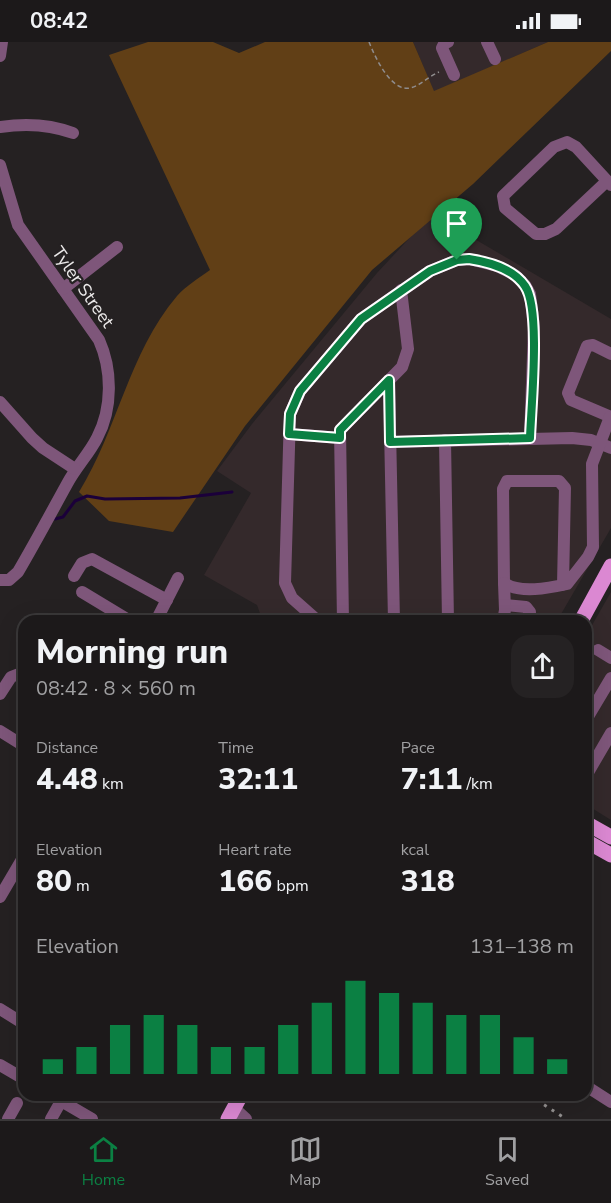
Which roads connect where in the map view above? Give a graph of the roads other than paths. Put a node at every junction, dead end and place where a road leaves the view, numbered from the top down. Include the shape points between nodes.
1 (2, 42) edge
2 (448, 42) edge
3 (488, 42) edge
4 (0, 56) edge
5 (495, 59) dead end
6 (453, 71) road end
7 (0, 127) edge
8 (73, 133) dead end
9 (0, 165) edge
10 (609, 183) edge
11 (117, 247) dead end
12 (63, 289) junction
13 (401, 291) junction
14 (611, 354) edge
15 (389, 380) junction
16 (0, 402) edge
17 (611, 417) edge
18 (289, 434) junction
19 (340, 438) junction
20 (530, 438) junction
21 (445, 441) junction
22 (390, 442) junction
23 (605, 445) edge
24 (75, 469) junction
25 (611, 566) edge
26 (74, 576) dead end
27 (178, 578) dead end
28 (0, 580) edge
29 (504, 583) junction
30 (563, 585) junction
31 (81, 592) dead end
32 (167, 600) junction
33 (505, 605) junction
34 (120, 615) edge
35 (159, 615) edge
36 (311, 615) edge
37 (340, 615) edge
38 (394, 615) edge
39 (448, 615) edge
40 (503, 615) edge
41 (530, 615) edge
42 (584, 615) edge
43 (598, 650) dead end
44 (611, 658) edge
45 (18, 674) edge
46 (611, 678) edge
47 (0, 694) edge
48 (592, 710) edge
49 (0, 731) edge
50 (611, 733) edge
51 (18, 742) edge
52 (592, 766) edge
53 (592, 827) edge
54 (611, 837) edge
55 (592, 844) edge
56 (611, 855) edge
57 (18, 865) edge
58 (1, 892) edge
59 (0, 1009) edge
60 (18, 1020) edge
61 (0, 1065) edge
62 (18, 1076) edge
63 (592, 1090) edge
64 (58, 1101) edge
65 (65, 1101) edge
66 (611, 1102) edge
67 (17, 1103) dead end
68 (234, 1107) edge
69 (8, 1119) edge
70 (51, 1119) edge
71 (92, 1119) edge
72 (246, 1119) edge

1 - 4 street
2 - 6 street via 442,48
3 - 5 street
7 - 8 street via 30,124
9 - 12 street, Tyler Street via 18,225
10 - 10 street via 567,142 554,147 503,196 505,208 536,234 545,234
11 - 12 street
12 - 24 street, Tyler Street via 99,340 108,375 102,426
13 - 15 street via 408,349 402,367
13 - 18 street via 361,319 300,391 290,414
13 - 20 street via 443,264 469,259 497,266 525,285 530,294 534,327
14 - 17 street via 587,346 568,393 571,400
15 - 19 street via 340,430
15 - 22 street
16 - 24 street via 43,448
17 - 23 street
18 - 19 street
18 - 36 street via 285,583 292,598
19 - 37 street
20 - 21 street
20 - 23 street via 572,438
21 - 22 street
21 - 39 street
22 - 38 street
23 - 30 street via 592,464 592,547
24 - 28 street, Tyler Street via 15,576
25 - 42 main road
26 - 32 street via 82,563 92,559
27 - 32 street
29 - 30 street via 512,588
29 - 30 street via 503,489 507,481 559,481 565,488
29 - 33 street
31 - 34 street
32 - 35 street
33 - 40 street
33 - 41 street via 526,607
43 - 44 street
45 - 47 street via 11,676
46 - 48 street
49 - 51 street
50 - 52 street
53 - 54 main road
55 - 56 main road
57 - 58 street
59 - 60 street
61 - 62 street
63 - 66 street
64 - 70 street
65 - 71 street
67 - 69 street
68 - 72 street

